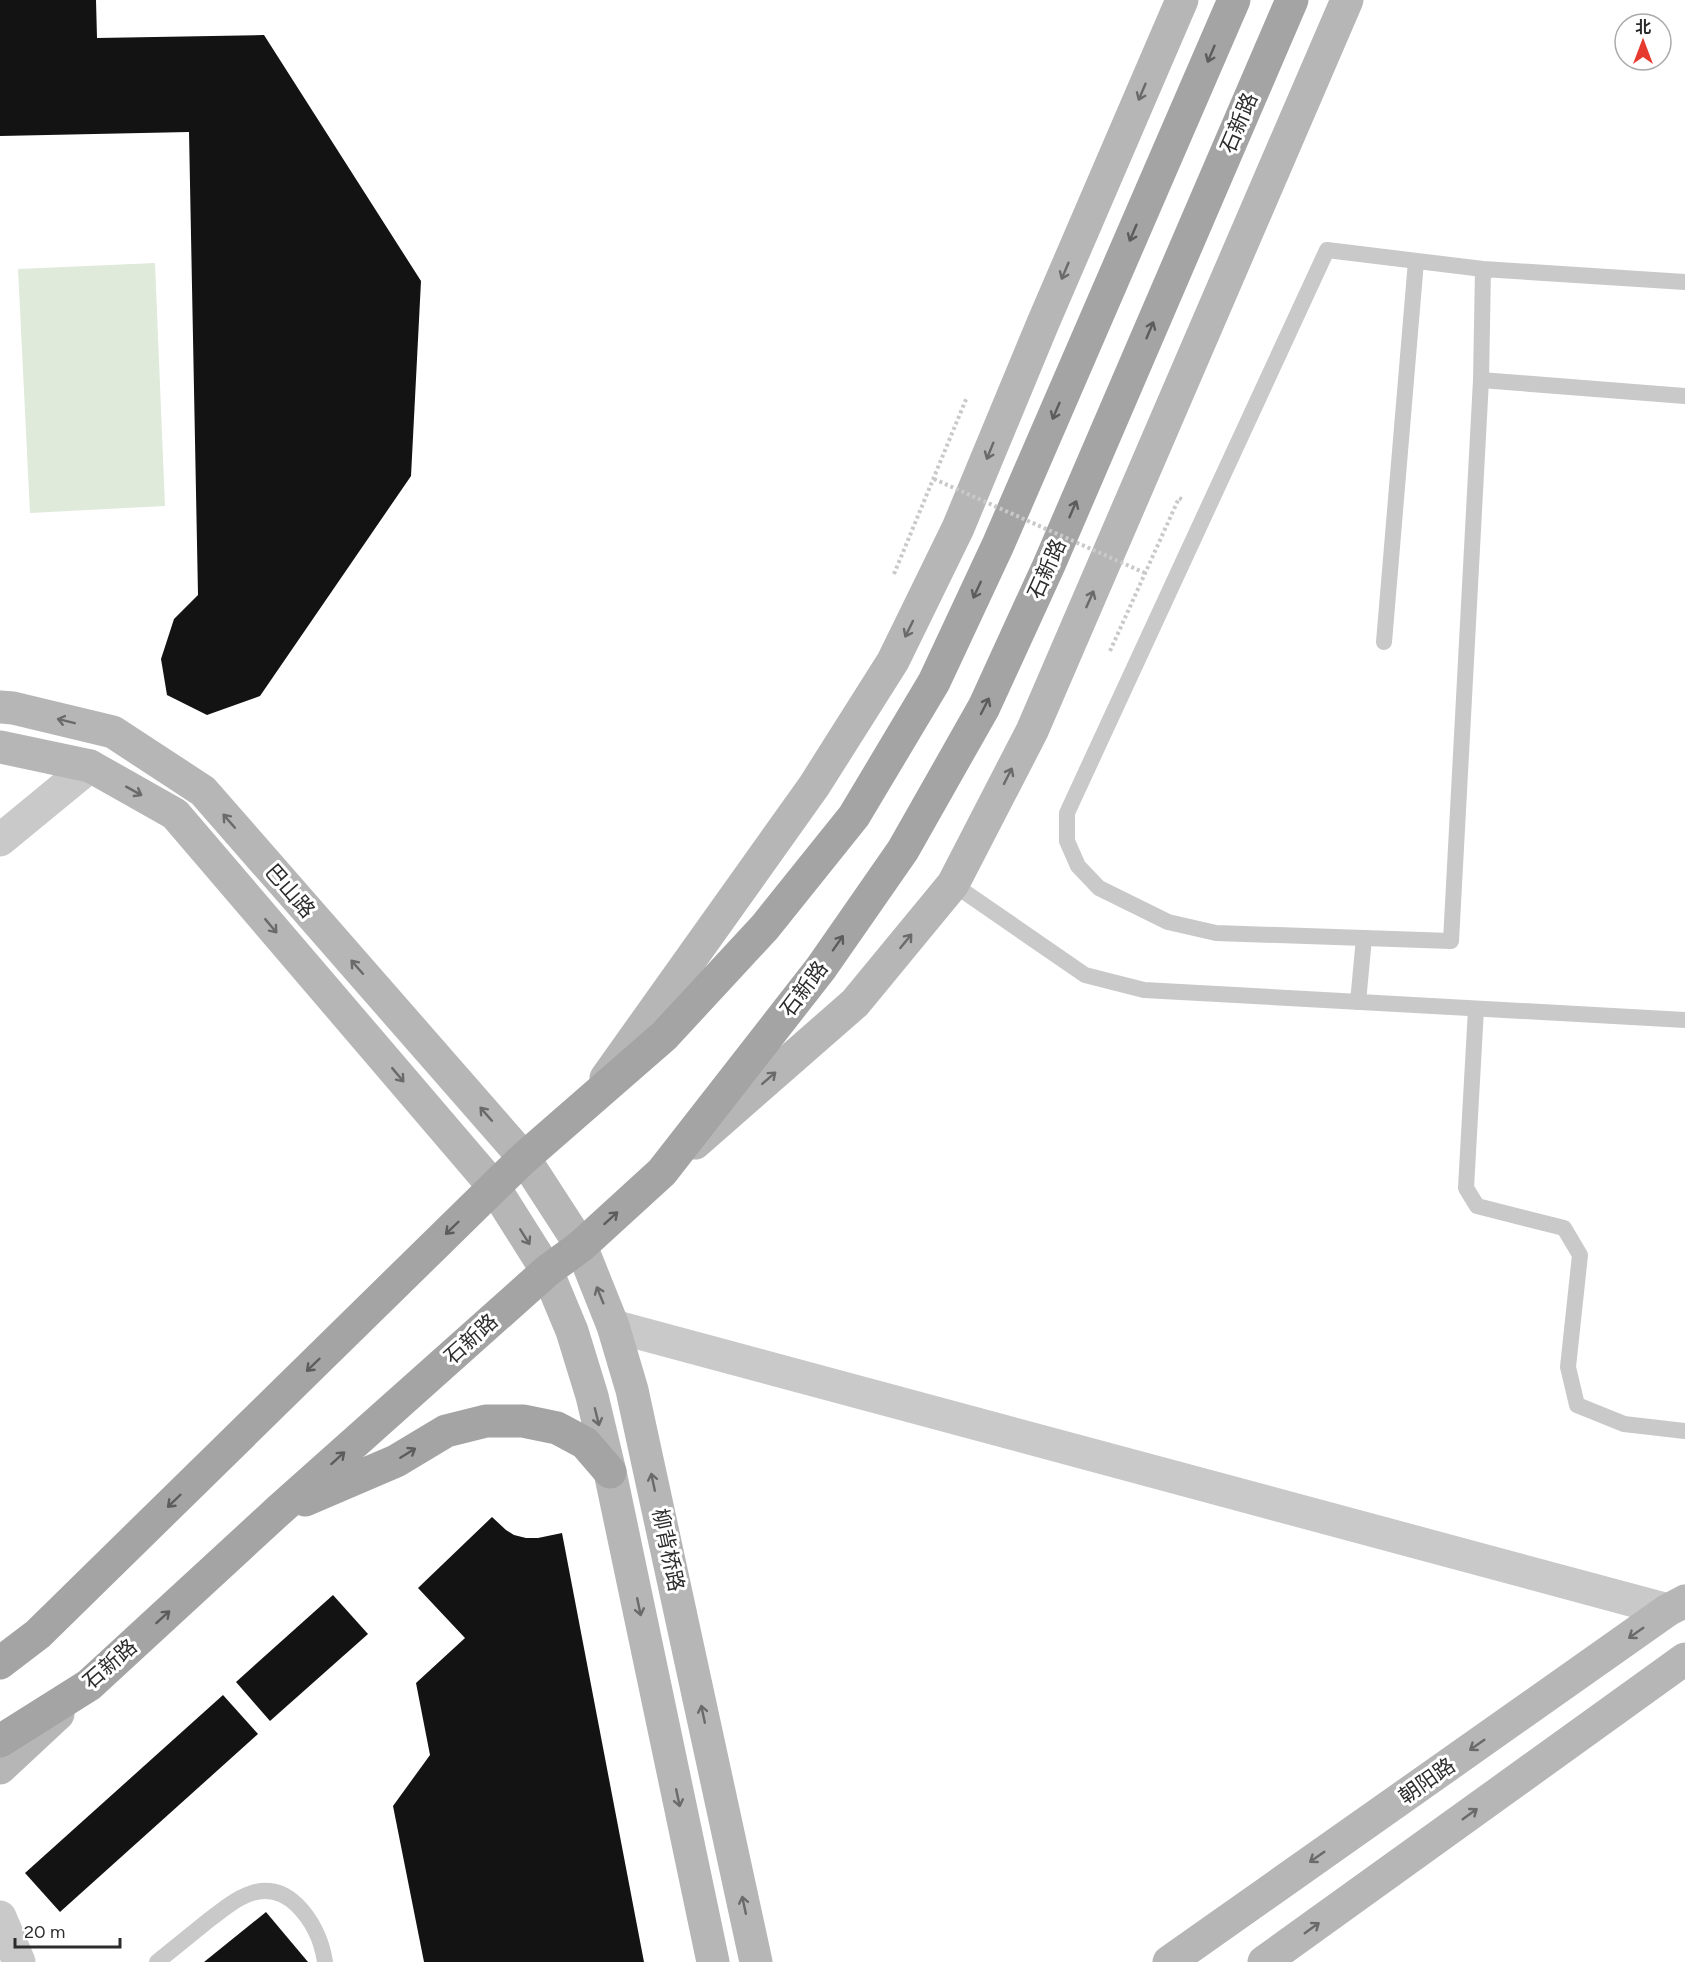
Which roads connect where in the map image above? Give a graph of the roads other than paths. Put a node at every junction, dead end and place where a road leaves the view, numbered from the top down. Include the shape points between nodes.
1 (1182, 0) edge
2 (1234, 0) edge
3 (1292, 0) edge
4 (1347, 0) edge
5 (1416, 261) junction
6 (1483, 269) junction
7 (1685, 282) edge
8 (1481, 380) junction
9 (1685, 396) edge
10 (1384, 642) dead end
11 (0, 707) edge
12 (0, 747) edge
13 (90, 766) junction
14 (0, 840) edge
15 (953, 884) junction
16 (1364, 938) junction
17 (1358, 1002) junction
18 (1476, 1009) junction
19 (1685, 1020) edge
20 (588, 1103) junction
21 (524, 1158) junction
22 (662, 1172) junction
23 (494, 1187) junction
24 (581, 1246) junction
25 (547, 1272) junction
26 (613, 1326) junction
27 (1685, 1431) edge
28 (610, 1472) junction
29 (278, 1511) junction
30 (1676, 1605) edge
31 (38, 1634) junction
32 (0, 1651) edge
33 (1685, 1659) edge
34 (0, 1663) edge
35 (88, 1685) junction
36 (0, 1741) edge
37 (0, 1768) edge
38 (0, 1917) edge
39 (19, 1962) edge
40 (157, 1962) edge
41 (325, 1962) edge
42 (713, 1962) edge
43 (756, 1962) edge
44 (1169, 1962) edge
45 (1264, 1962) edge

1 -> 20 street via 958,528 893,661 814,786
2 -> 20 main road via 998,545 934,682 854,816 765,927 664,1036
22 -> 3 main road, 石新路 via 821,968 903,850 984,707
15 -> 4 street via 1032,731
5 - 6 lane
5 - 10 lane
5 - 16 lane via 1327,250 1067,813 1067,842 1078,866 1099,888 1168,922 1216,933
6 - 7 lane
6 - 8 lane
8 - 9 lane
8 - 16 lane via 1451,941
21 -> 11 street, 巴山路 via 203,791 113,732
12 - 13 street, 巴山路
13 - 14 street
13 -> 23 street, 巴山路 via 175,814
15 - 17 lane via 1085,975 1144,990
22 -> 15 street via 855,1003
16 - 17 lane
17 - 18 lane
18 - 19 lane
18 - 27 lane via 1466,1188 1477,1206 1564,1228 1580,1255 1568,1367 1577,1405 1624,1424
20 - 21 main road
21 - 23 main road
21 - 24 street, 柳背桥路
24 -> 22 main road, 石新路
23 -> 25 street, 柳背桥路
23 -> 31 main road
24 - 25 main road, 石新路
26 -> 24 street, 柳背桥路
25 -> 28 street, 柳背桥路 via 592,1396
29 -> 25 main road, 石新路
26 - 30 street
43 -> 26 street, 柳背桥路 via 649,1465
29 -> 28 main road via 396,1461 446,1431 486,1421 523,1421 557,1428 585,1443
28 -> 42 street, 柳背桥路
35 -> 29 main road, 石新路
30 -> 44 street, 朝阳路
31 - 32 street
31 - 34 main road
45 -> 33 street
35 - 36 main road, 石新路
35 - 37 street
38 - 39 street
40 - 41 lane via 230,1903 258,1891 272,1891 288,1896 303,1912 317,1934

